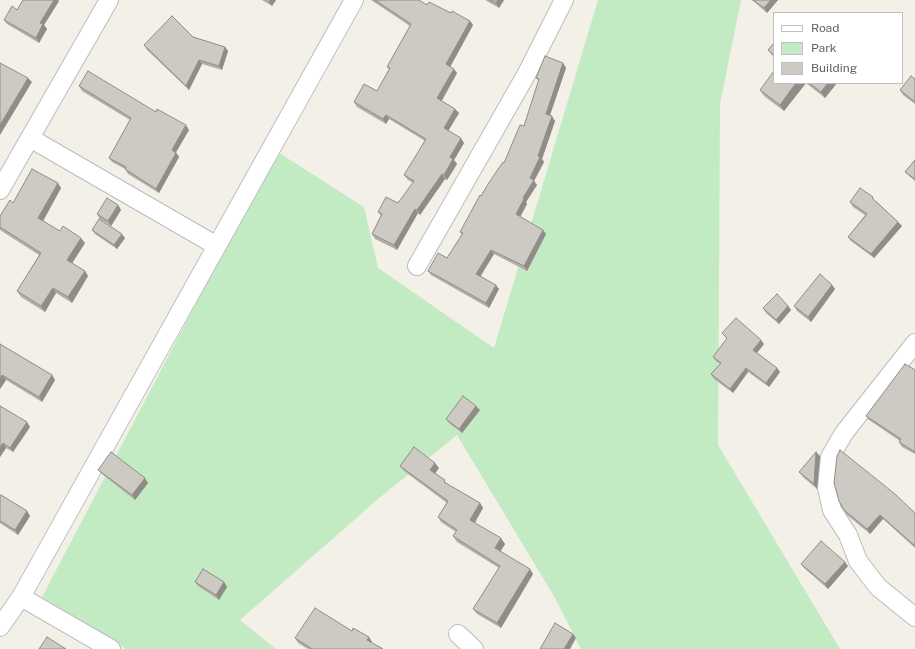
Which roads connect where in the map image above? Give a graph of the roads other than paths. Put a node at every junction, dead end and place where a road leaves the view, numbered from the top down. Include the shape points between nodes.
1 (109, 0) edge
2 (354, 0) edge
3 (564, 0) edge
4 (30, 138) junction
5 (6, 168) edge
6 (0, 190) edge
7 (217, 246) junction
8 (417, 266) dead end
9 (915, 343) edge
10 (21, 597) junction
11 (915, 617) edge
12 (0, 627) edge
13 (458, 634) dead end
14 (111, 649) edge
15 (474, 649) edge

1 - 4 street
2 - 7 street
3 - 8 street via 526,75
4 - 5 street
4 - 7 street
5 - 6 street
7 - 10 street
9 - 11 street via 844,433 830,457 827,488 832,510 848,535 858,561 878,587
10 - 12 street
10 - 14 street
13 - 15 street

